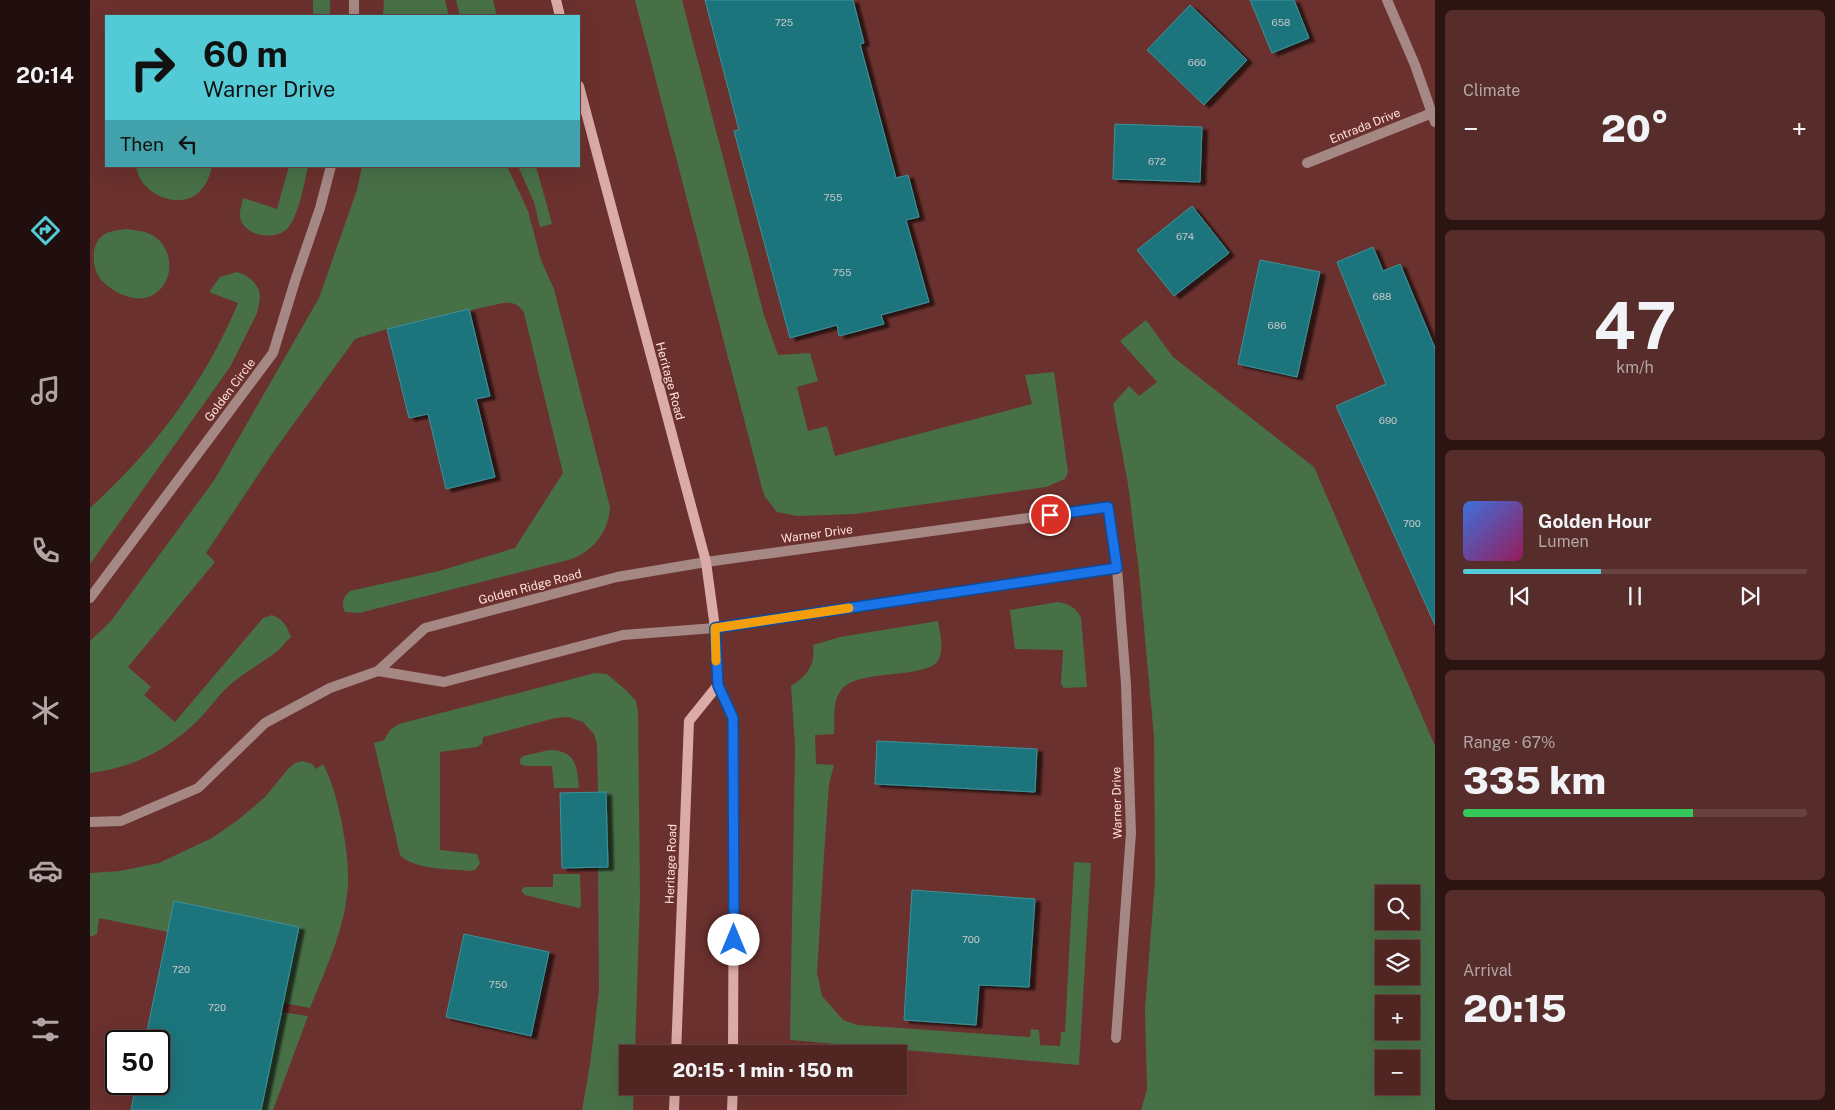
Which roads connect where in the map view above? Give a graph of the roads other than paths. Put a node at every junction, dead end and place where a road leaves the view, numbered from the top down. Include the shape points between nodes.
1 (354, 0) edge
2 (556, 0) edge
3 (1386, 0) edge
4 (354, 15) edge
5 (560, 15) edge
6 (580, 90) edge
7 (1434, 118) edge
8 (1307, 163) dead end
9 (331, 167) edge
10 (706, 562) junction
11 (1117, 568) junction
12 (90, 598) edge
13 (715, 628) junction
14 (378, 671) junction
15 (718, 685) junction
16 (90, 822) edge
17 (1116, 1038) dead end
18 (676, 1045) edge
19 (733, 1045) edge
20 (674, 1095) edge
21 (732, 1095) edge
22 (674, 1110) edge
23 (732, 1110) edge

1 - 4 street
2 - 5 main road
3 - 7 street, Entrada Drive
6 - 10 main road, Heritage Road
7 - 8 street, Entrada Drive
9 - 12 street, Golden Circle via 273,353
10 - 11 street, Warner Drive via 1108,507
10 - 13 main road, Heritage Road
10 - 14 street, Golden Ridge Road via 617,577 426,628
11 - 13 street
11 - 17 street, Warner Drive via 1126,684 1131,833
13 - 14 street, Golden Ridge Road via 623,635 444,682
13 - 15 main road, Heritage Road
14 - 16 street, Golden Ridge Road via 330,688 265,723 198,788 121,821
15 - 18 main road, Heritage Road via 689,721
15 - 19 main road, Heritage Road via 733,718
20 - 22 main road
21 - 23 main road

